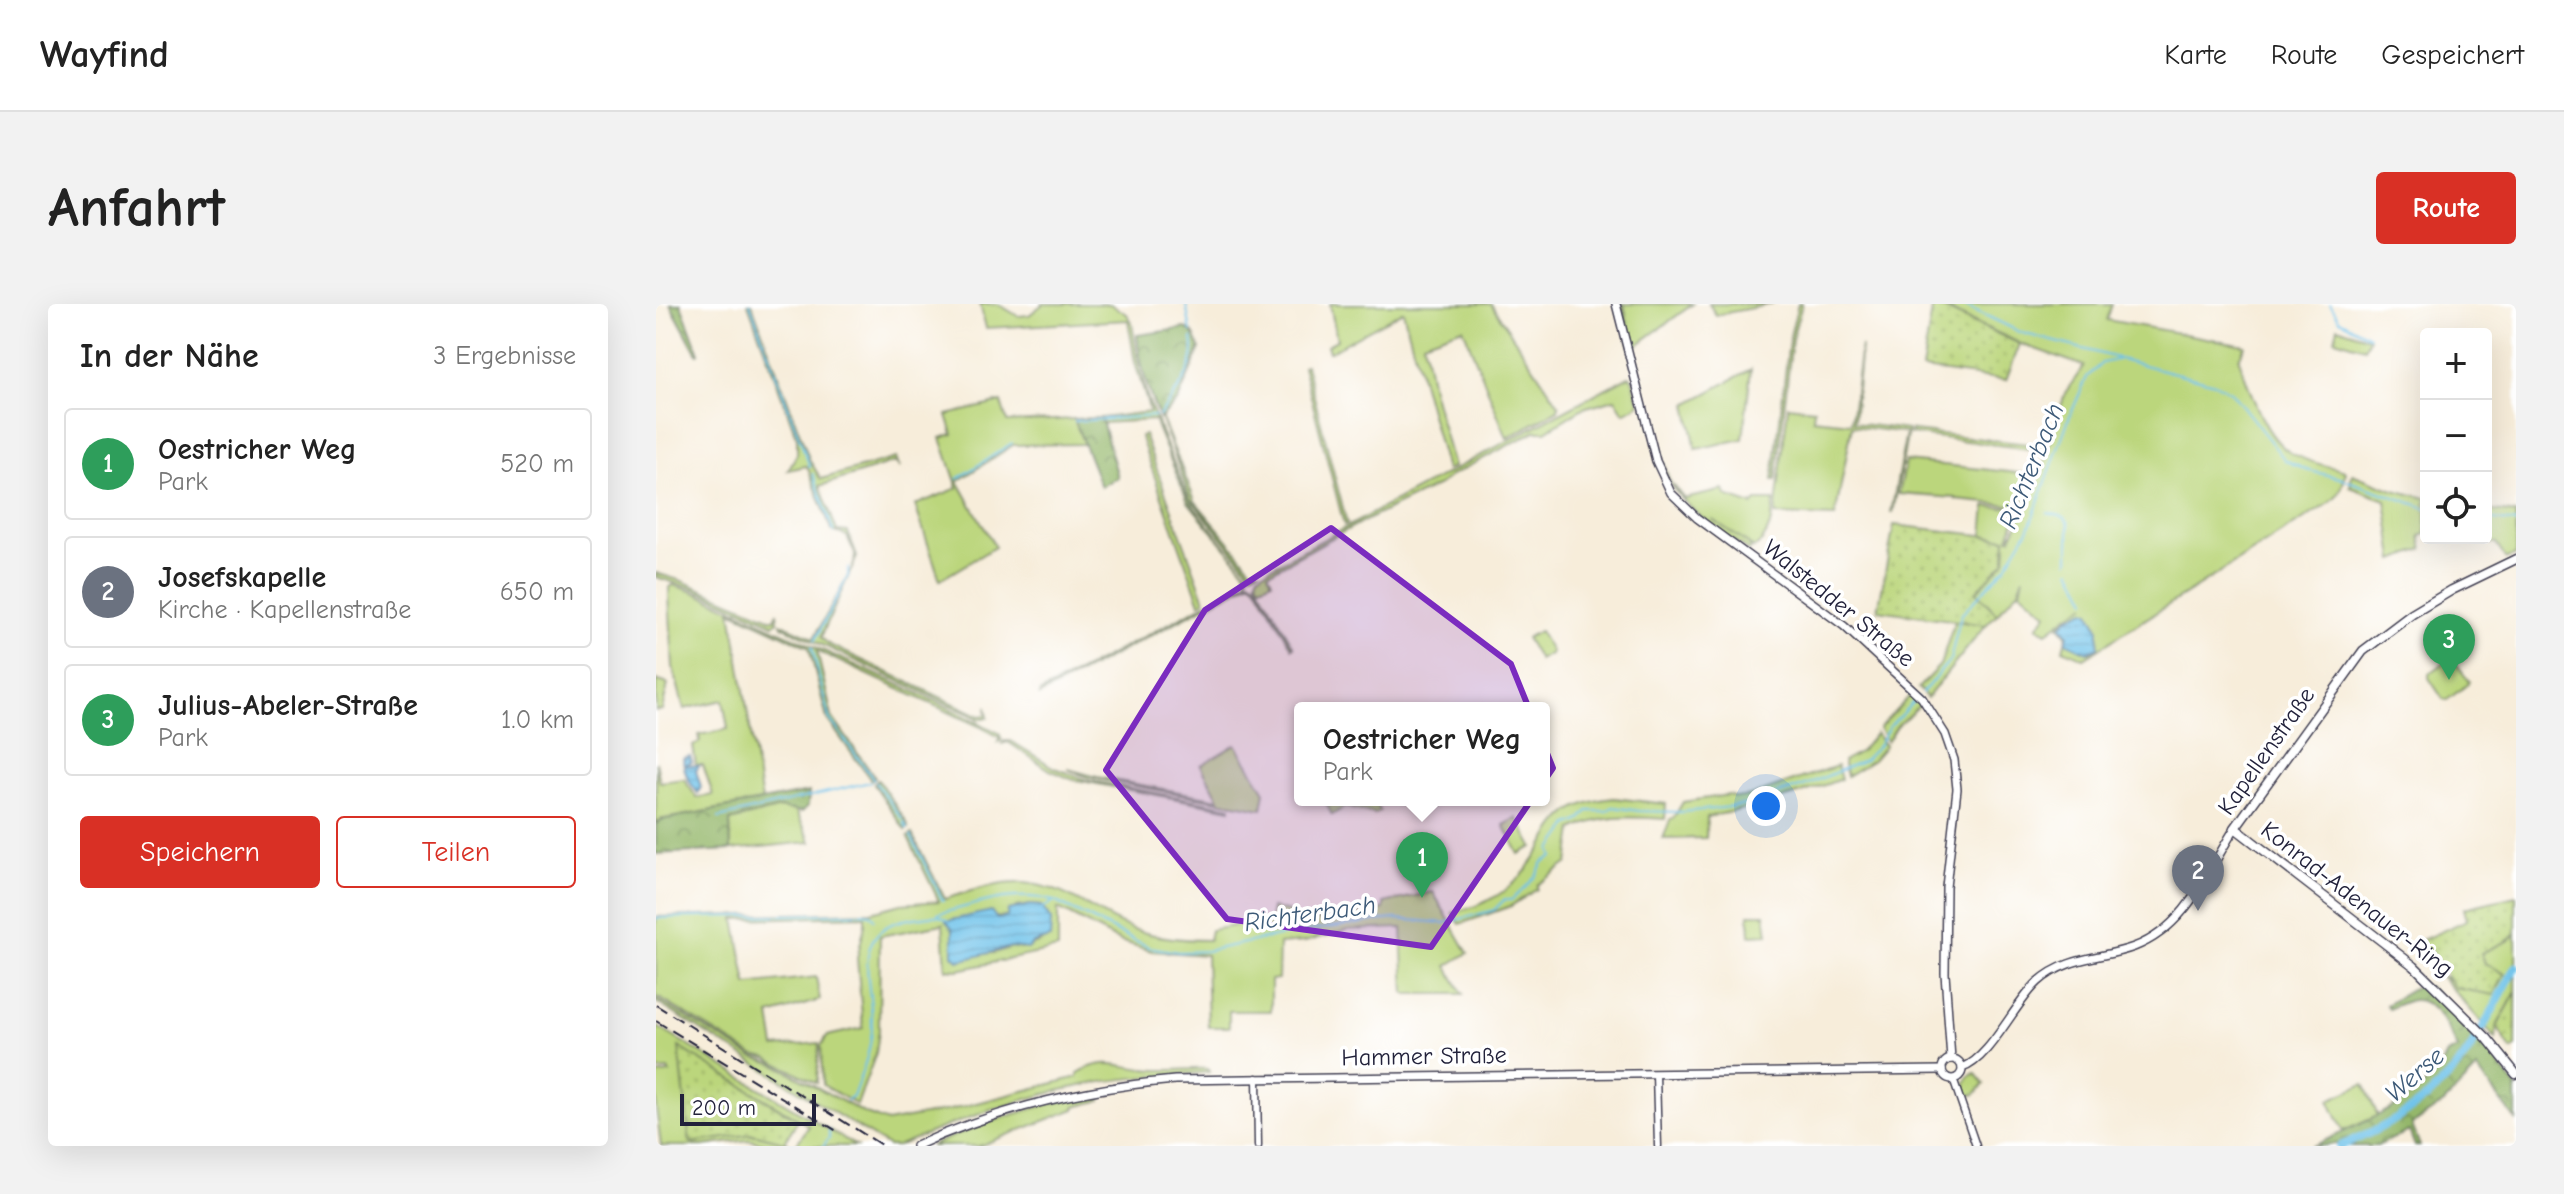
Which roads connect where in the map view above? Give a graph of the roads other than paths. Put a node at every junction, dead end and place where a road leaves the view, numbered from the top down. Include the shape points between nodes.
1 (1616, 304) edge
2 (2516, 559) edge
3 (2235, 828) junction
4 (1951, 1059) junction
5 (1962, 1068) junction
6 (1942, 1070) junction
7 (1656, 1074) junction
8 (2516, 1074) edge
9 (1257, 1078) junction
10 (1953, 1079) junction
11 (916, 1146) edge
12 (1258, 1146) edge
13 (1658, 1146) edge
14 (1976, 1146) edge

1 - 4 main road, Walstedder Straße via 1656,461 1671,493 1844,626 1919,696 1945,734 1956,776 1945,915
2 - 3 main road, Kapellenstraße via 2425,606 2363,651
3 - 5 main road, Kapellenstraße via 2170,927 2135,947 2076,960 2047,974 1977,1062
3 - 8 main road, Konrad-Adenauer-Ring via 2432,981
4 - 5 main road
4 - 6 main road
5 - 10 main road
6 - 7 main road, Hammer Straße
6 - 10 main road
7 - 9 main road, Hammer Straße
7 - 13 street
9 - 11 main road, Hammer Straße via 1175,1080 1056,1097 989,1116
9 - 12 street
10 - 14 street

